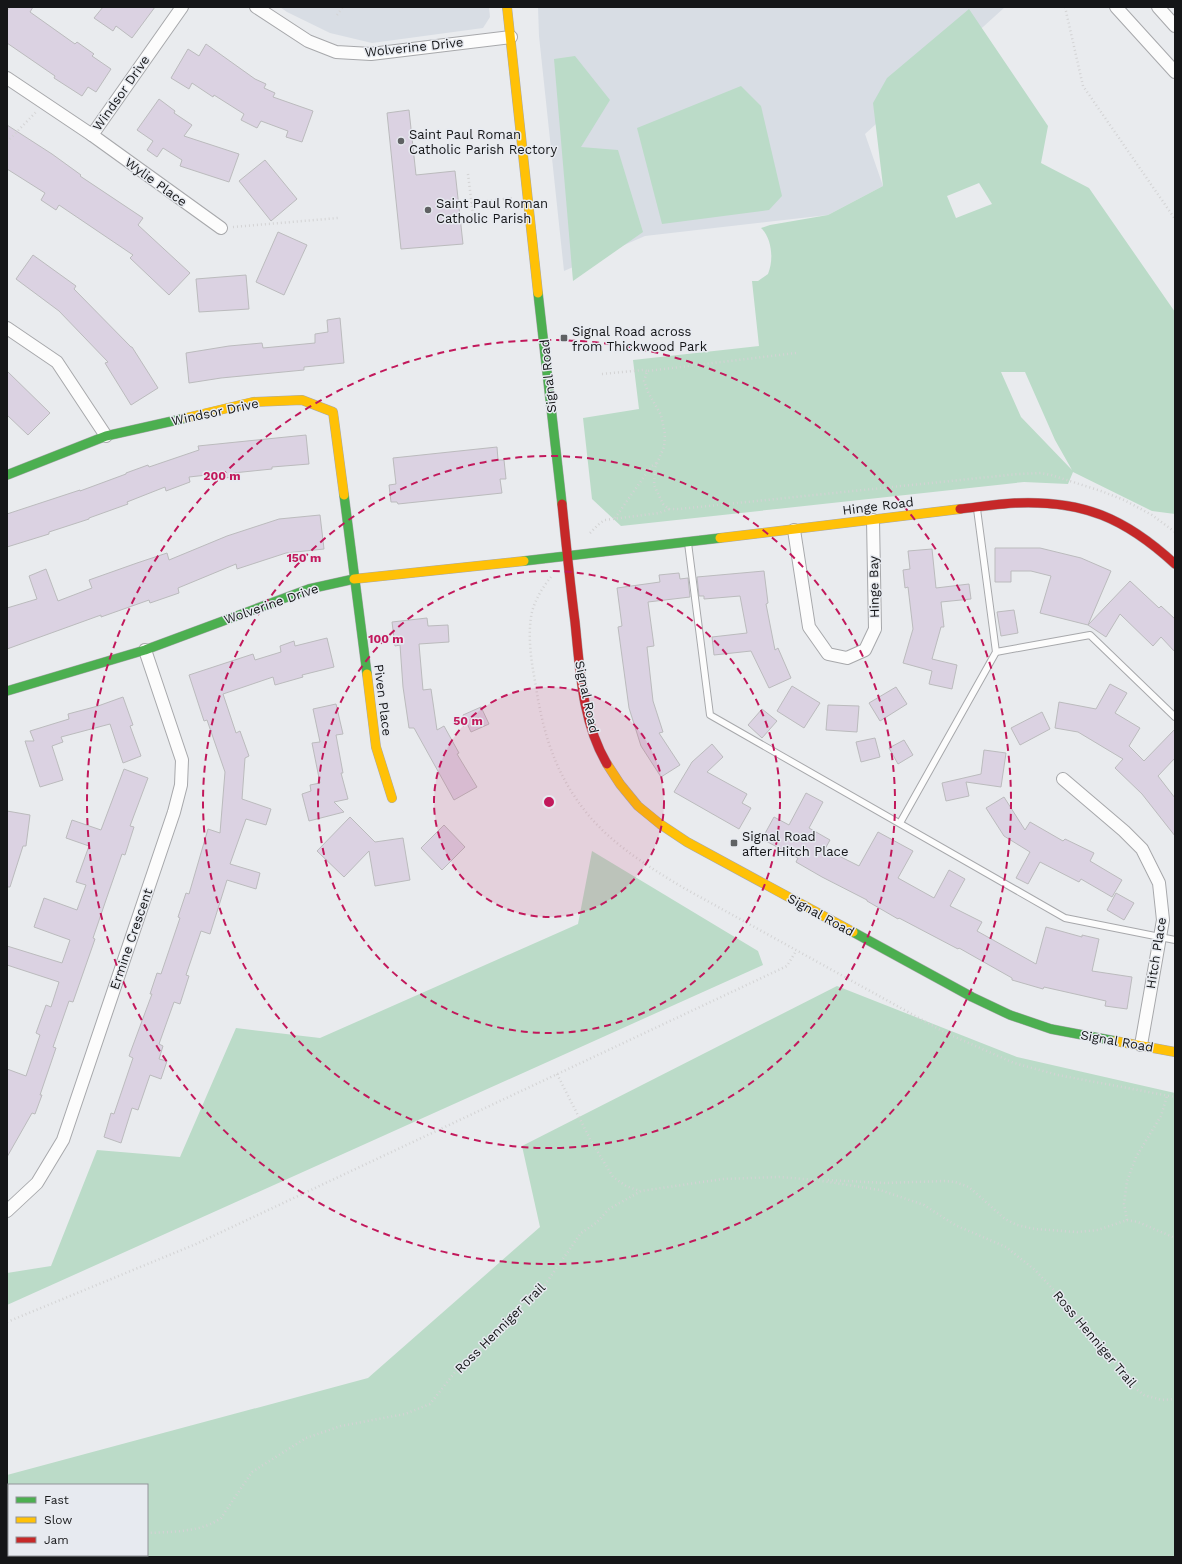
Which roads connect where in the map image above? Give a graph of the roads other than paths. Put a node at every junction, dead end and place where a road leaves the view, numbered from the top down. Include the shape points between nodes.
1 (182, 7) edge
2 (256, 7) edge
3 (507, 7) edge
4 (1116, 7) edge
5 (1158, 7) edge
6 (1175, 26) edge
7 (511, 37) junction
8 (1175, 72) edge
9 (7, 78) edge
10 (92, 135) junction
11 (221, 228) road end
12 (7, 328) edge
13 (106, 436) junction
14 (7, 475) edge
15 (977, 507) junction
16 (873, 520) junction
17 (794, 530) junction
18 (688, 542) junction
19 (567, 556) junction
20 (1175, 564) edge
21 (355, 579) junction
22 (145, 650) junction
23 (996, 652) junction
24 (7, 691) edge
25 (1175, 717) edge
26 (1063, 779) dead end
27 (392, 798) dead end
28 (900, 823) junction
29 (1160, 937) junction
30 (1175, 940) edge
31 (1141, 1045) junction
32 (1175, 1052) edge
33 (7, 1211) edge

1 - 10 street, Windsor Drive
2 - 7 street, Wolverine Drive via 308,41 336,52 371,54
3 - 7 street, Signal Road
4 - 8 street
5 - 6 street
7 - 19 street, Signal Road
9 - 10 street, Windsor Drive
10 - 11 street, Wylie Place
12 - 13 street via 57,362
13 - 14 street, Windsor Drive
13 - 21 street, Windsor Drive via 253,402 302,400 333,412
15 - 16 street, Hinge Road
15 - 20 street, Hinge Road via 1044,502 1091,510 1133,530
15 - 23 lane
16 - 17 street, Hinge Road
16 - 17 street, Hinge Bay via 875,629 865,650 847,658 828,654 809,627
17 - 18 street, Hinge Road
18 - 19 street, Hinge Road
18 - 28 lane via 710,715
19 - 21 street, Wolverine Drive
19 - 31 street, Signal Road via 582,683 593,735 606,762 638,806 687,842 1006,1014 1056,1030
21 - 22 street, Wolverine Drive via 309,588
21 - 27 street, Piven Place via 376,747
22 - 24 street, Wolverine Drive
22 - 33 street, Ermine Crescent via 182,760 182,785 63,1140 37,1183
23 - 25 lane via 1090,635
23 - 28 lane
26 - 29 street, Hitch Place via 1142,849 1159,883 1163,920
28 - 29 lane via 1065,918
29 - 30 lane
29 - 31 street, Hitch Place
31 - 32 street, Signal Road

